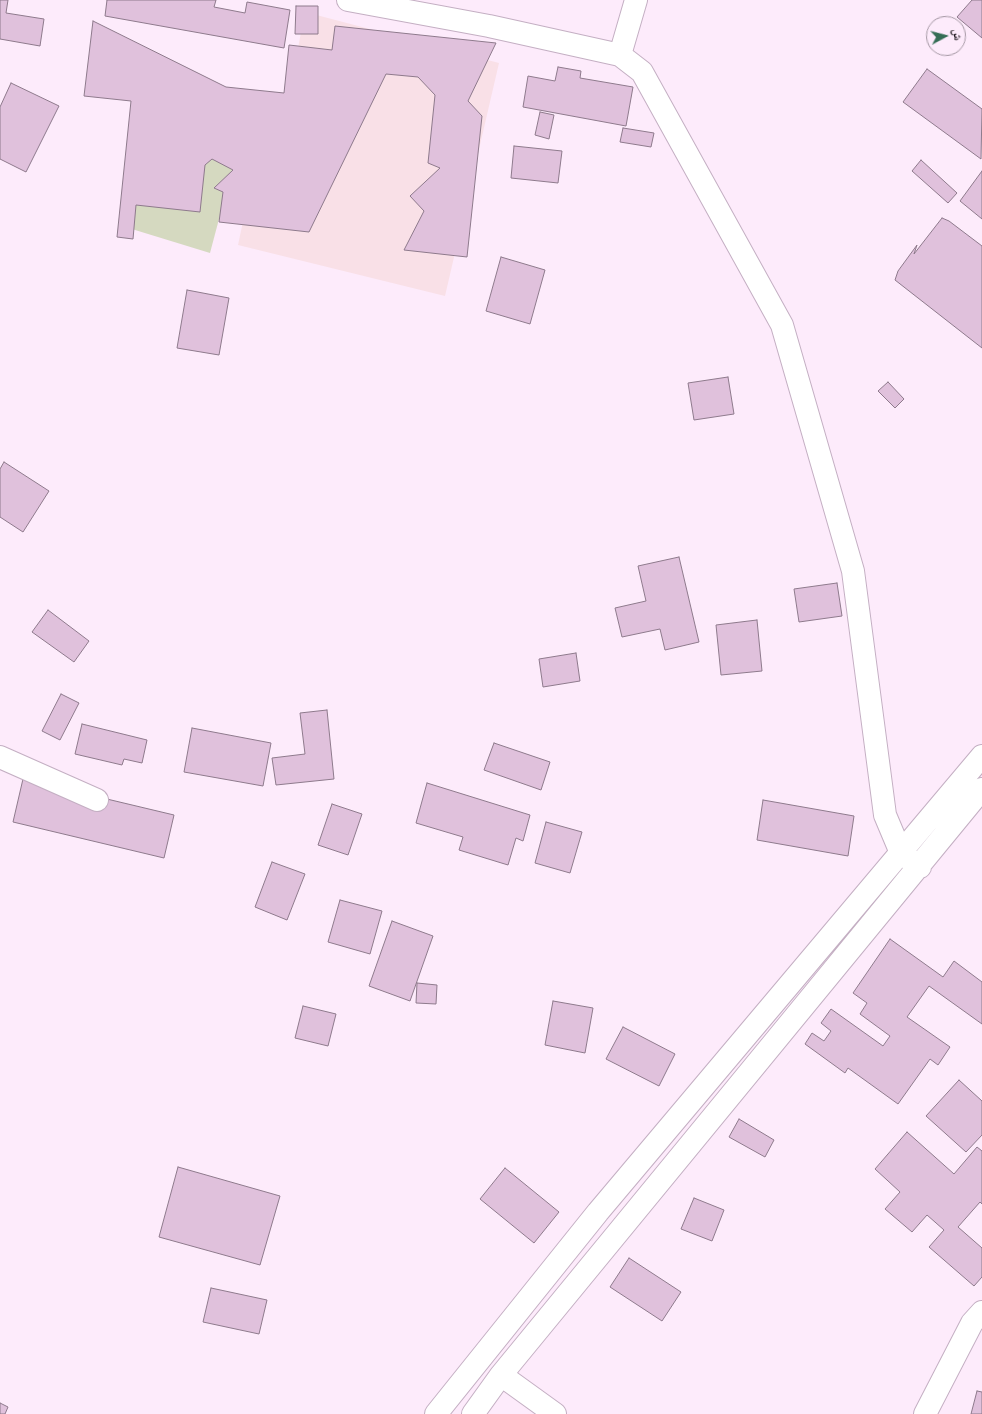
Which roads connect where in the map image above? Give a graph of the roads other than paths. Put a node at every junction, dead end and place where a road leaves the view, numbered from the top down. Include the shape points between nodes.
1 (348, 0) edge
2 (636, 0) edge
3 (620, 55) junction
4 (982, 756) edge
5 (0, 757) edge
6 (982, 788) edge
7 (97, 800) dead end
8 (900, 853) junction
9 (920, 867) junction
10 (979, 1322) edge
11 (501, 1375) junction
12 (436, 1414) edge
13 (473, 1414) edge
14 (555, 1414) edge
15 (925, 1414) edge

1 - 3 street via 489,26
2 - 3 street
3 - 8 street via 642,72 782,325 853,571 884,815
4 - 8 street
5 - 7 street
6 - 9 street
8 - 9 street
8 - 12 street via 598,1212
9 - 11 street
10 - 15 street
11 - 13 street
11 - 14 street

